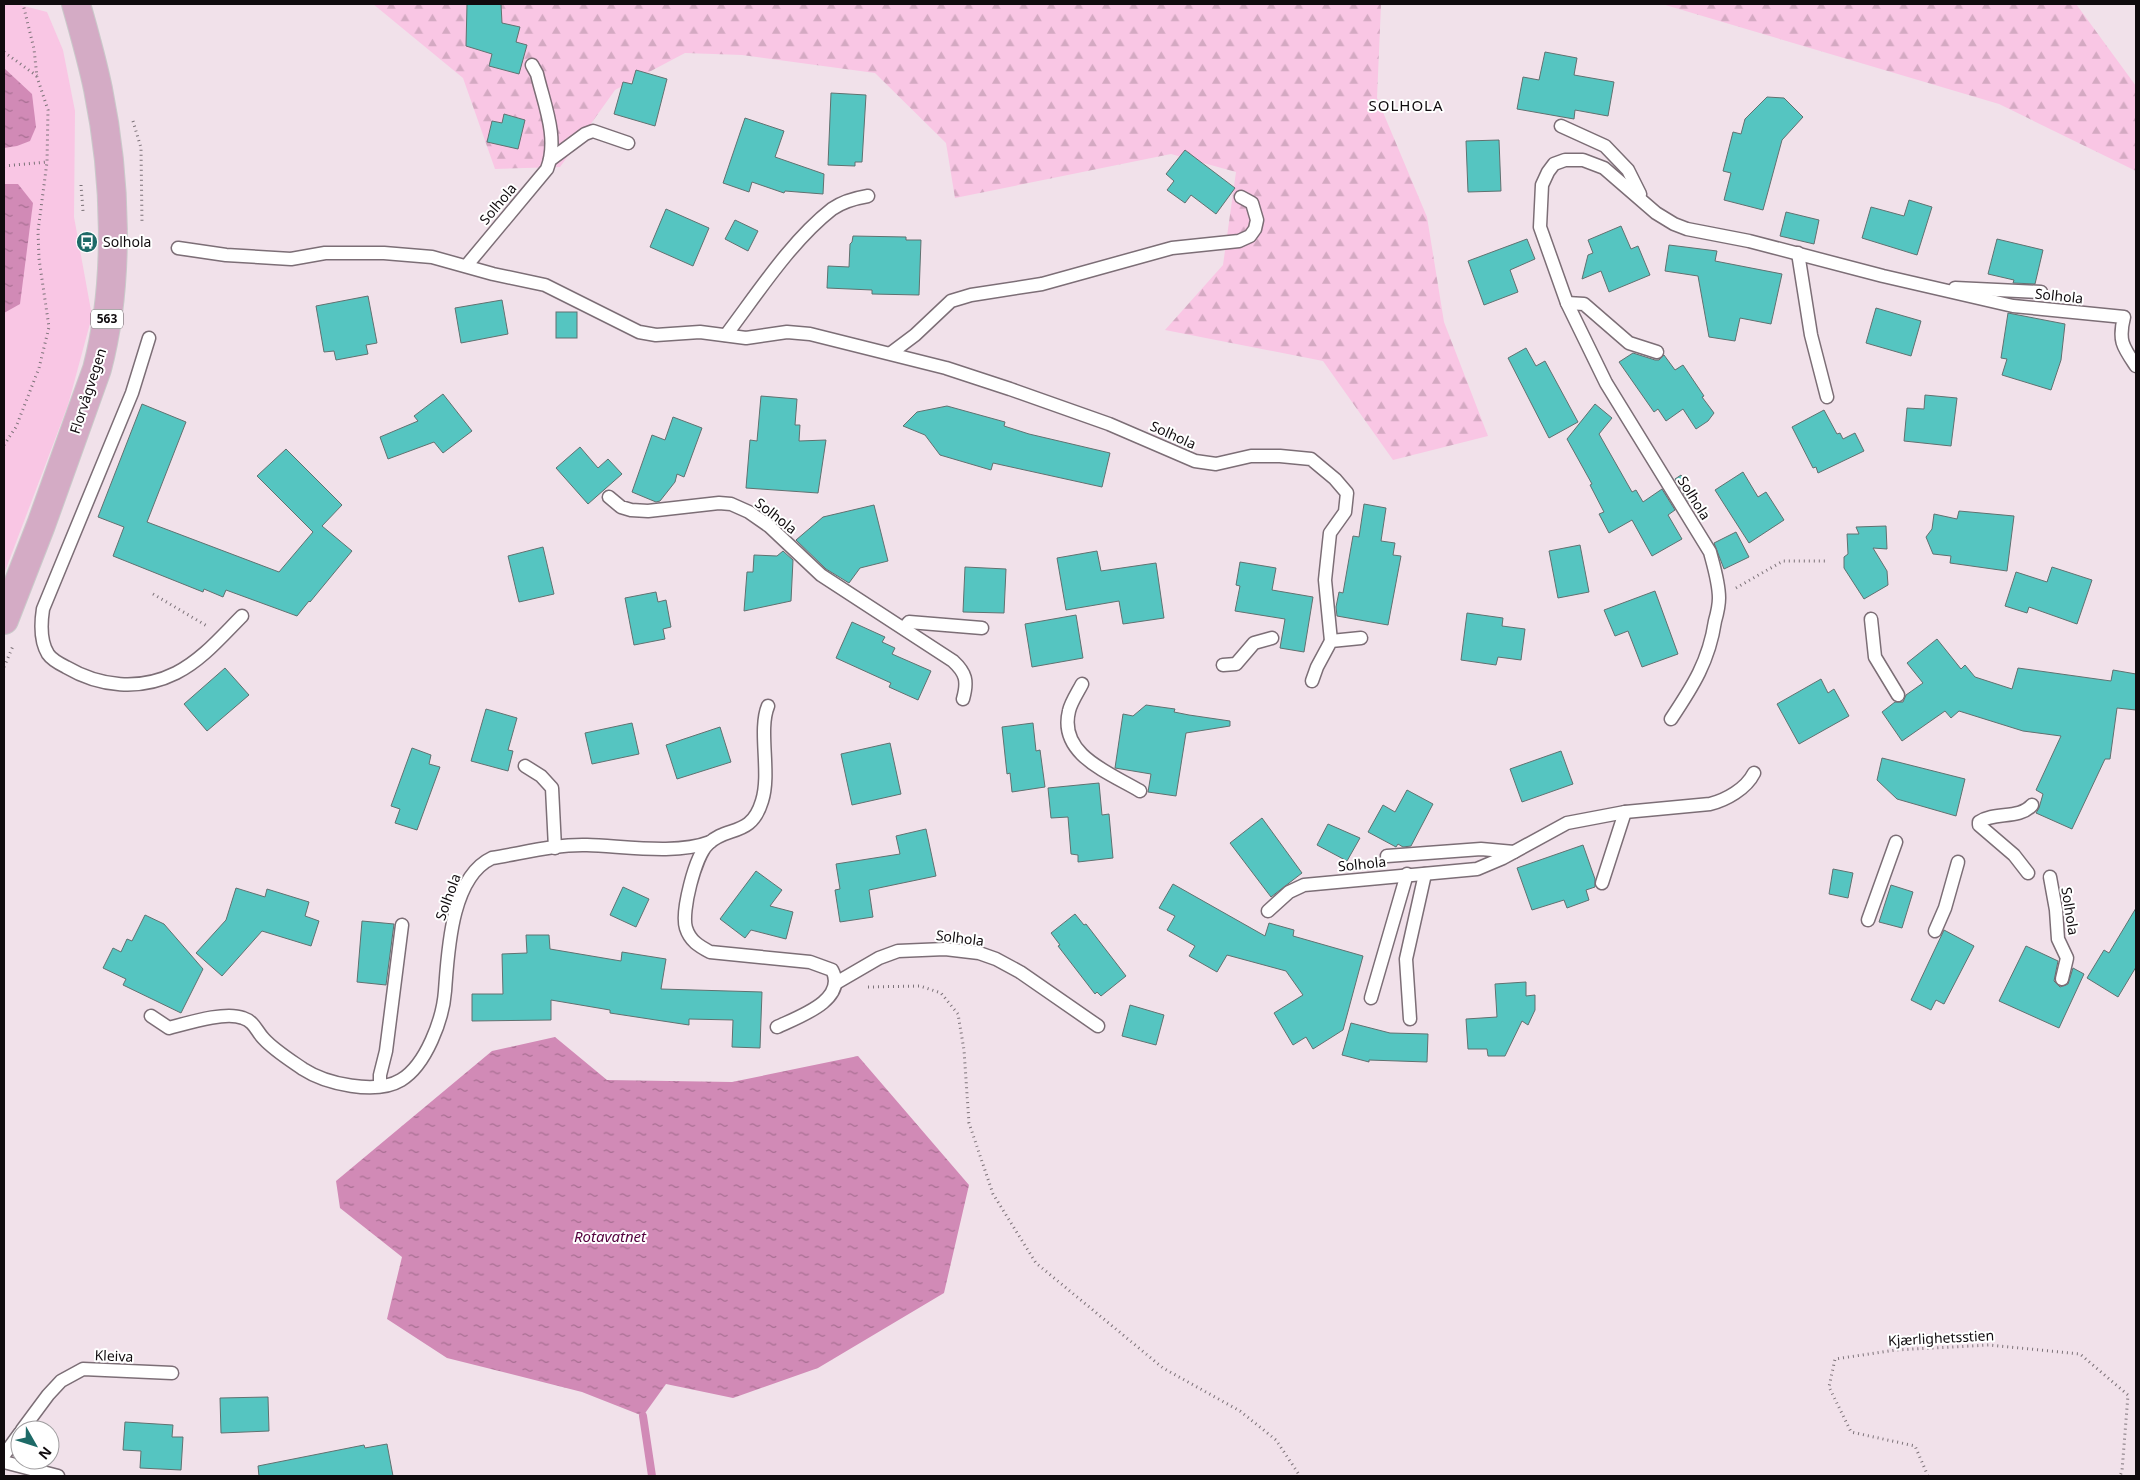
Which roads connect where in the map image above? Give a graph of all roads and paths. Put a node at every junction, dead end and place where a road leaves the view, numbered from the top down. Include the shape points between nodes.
1 (24, 4) edge
2 (76, 4) edge
3 (4, 52) edge
4 (532, 65) dead end
5 (37, 77) junction
6 (1561, 126) dead end
7 (628, 143) dead end
8 (550, 160) junction
9 (47, 162) junction
10 (4, 166) edge
11 (868, 196) dead end
12 (1241, 197) dead end
13 (1647, 205) junction
14 (178, 248) dead end
15 (1798, 254) junction
16 (467, 266) junction
17 (1940, 290) junction
18 (2041, 292) dead end
19 (1567, 303) junction
20 (726, 335) junction
21 (149, 338) dead end
22 (1658, 352) dead end
23 (891, 353) junction
24 (2136, 366) edge
25 (1827, 397) dead end
26 (4, 445) edge
27 (609, 497) dead end
28 (1826, 562) dead end
29 (153, 594) dead end
30 (1719, 598) junction
31 (242, 616) dead end
32 (198, 619) dead end
33 (1871, 619) dead end
34 (4, 620) edge
35 (904, 628) junction
36 (982, 628) dead end
37 (1272, 638) dead end
38 (1361, 638) dead end
39 (1331, 641) junction
40 (1223, 665) dead end
41 (1312, 681) dead end
42 (1082, 684) dead end
43 (1898, 695) dead end
44 (963, 699) dead end
45 (768, 706) dead end
46 (1671, 719) dead end
47 (525, 766) dead end
48 (1754, 773) dead end
49 (1140, 791) dead end
50 (2032, 805) dead end
51 (1625, 812) junction
52 (710, 842) junction
53 (1896, 842) dead end
54 (556, 848) junction
55 (1514, 852) junction
56 (1387, 856) dead end
57 (1958, 862) dead end
58 (2028, 873) dead end
59 (1407, 874) junction
60 (1426, 874) junction
61 (2050, 877) dead end
62 (1602, 883) dead end
63 (1268, 911) dead end
64 (1868, 920) dead end
65 (402, 925) dead end
66 (1935, 931) dead end
67 (2062, 978) dead end
68 (836, 983) junction
69 (1371, 998) dead end
70 (151, 1016) dead end
71 (1410, 1019) dead end
72 (1098, 1026) dead end
73 (777, 1027) dead end
74 (380, 1086) junction
75 (172, 1372) dead end
76 (29, 1420) edge
77 (4, 1462) edge
78 (58, 1476) edge
79 (1300, 1476) edge
80 (1928, 1476) edge
81 (2120, 1476) edge

1 - 5 path
2 - 34 main road, Florvågvegen / 563 via 98,90 110,177 113,263 108,315 97,369
3 - 5 path
4 - 8 lane, Solhola via 551,130
5 - 9 path via 48,110
6 - 13 lane, Solhola via 1605,146 1628,170
7 - 8 lane, Solhola via 593,132 585,134
8 - 16 lane, Solhola via 547,168
9 - 10 path
9 - 26 path via 38,231 49,327 39,368 16,427
11 - 20 lane via 833,208 788,253
12 - 23 lane via 1252,204 1257,220 1250,236 1239,241 1172,248 1042,284 951,301 915,336
13 - 15 lane, Solhola via 1674,224
13 - 19 lane, Solhola via 1604,168 1583,160 1554,164 1542,185 1540,227
14 - 16 lane, Solhola via 291,259 326,254 384,253 432,257
15 - 17 lane, Solhola
15 - 25 lane via 1811,335
16 - 20 lane, Solhola via 545,285 639,332
17 - 18 lane, Solhola via 1963,287
17 - 24 lane, Solhola via 2013,306 2124,317 2120,331 2122,346
19 - 22 lane via 1584,304 1629,342
19 - 30 lane, Solhola via 1606,383 1710,552
20 - 23 lane, Solhola via 746,338 787,332 810,334
21 - 31 lane via 132,393 43,608 42,636 48,653 77,674 118,686 134,685 176,673 193,662
23 - 39 lane, Solhola via 946,368 1100,421 1195,461 1216,464 1251,456 1312,459 1347,494 1345,512 1330,533 1325,580
27 - 35 lane, Solhola via 621,507 632,510 719,503 743,509 769,526 821,575
28 - 30 path via 1783,561
29 - 32 path
30 - 46 lane, Solhola via 1707,658
33 - 43 lane via 1875,657
35 - 36 lane via 909,622
35 - 44 lane, Solhola via 961,669 966,677
37 - 40 lane via 1254,643 1236,664
38 - 39 lane
39 - 41 lane
42 - 49 lane via 1069,711 1067,731 1073,744 1081,757
45 - 52 lane, Solhola via 764,714 763,800 757,814 744,827
47 - 54 lane via 552,788
48 - 51 lane, Solhola via 1745,785 1722,801
50 - 58 lane via 2018,813 1984,818 1979,822
51 - 55 lane, Solhola via 1568,822
51 - 62 lane
52 - 54 lane, Solhola via 675,847 586,845
52 - 68 lane via 698,863 688,894 685,922 691,939 710,952 825,966 832,970
53 - 64 lane
54 - 74 lane, Solhola via 492,858 475,870 455,915 444,1002 430,1044 413,1071 400,1081
55 - 56 lane, Solhola via 1481,849
55 - 60 lane, Solhola via 1476,868
57 - 66 lane via 1946,908
59 - 60 lane, Solhola
59 - 63 lane, Solhola via 1304,885 1289,892
59 - 69 lane
60 - 71 lane via 1406,959
61 - 67 lane, Solhola via 2058,939 2067,958
65 - 74 lane
68 - 72 lane, Solhola via 898,951 945,949 979,953 1020,972
68 - 73 lane, Solhola via 833,992 818,1006
68 - 79 path via 856,988 920,986 941,993 958,1014 969,1124 993,1194 1036,1263 1164,1368 1240,1411 1276,1440
70 - 74 lane, Solhola via 169,1028 209,1019 241,1017 253,1022 263,1039 305,1070 338,1084
75 - 76 lane, Kleiva via 83,1370 60,1382
77 - 78 lane
80 - 81 path, Kjærlighetsstien via 1915,1446 1851,1432 1829,1387 1835,1359 1896,1350 1989,1345 2080,1354 2128,1395

